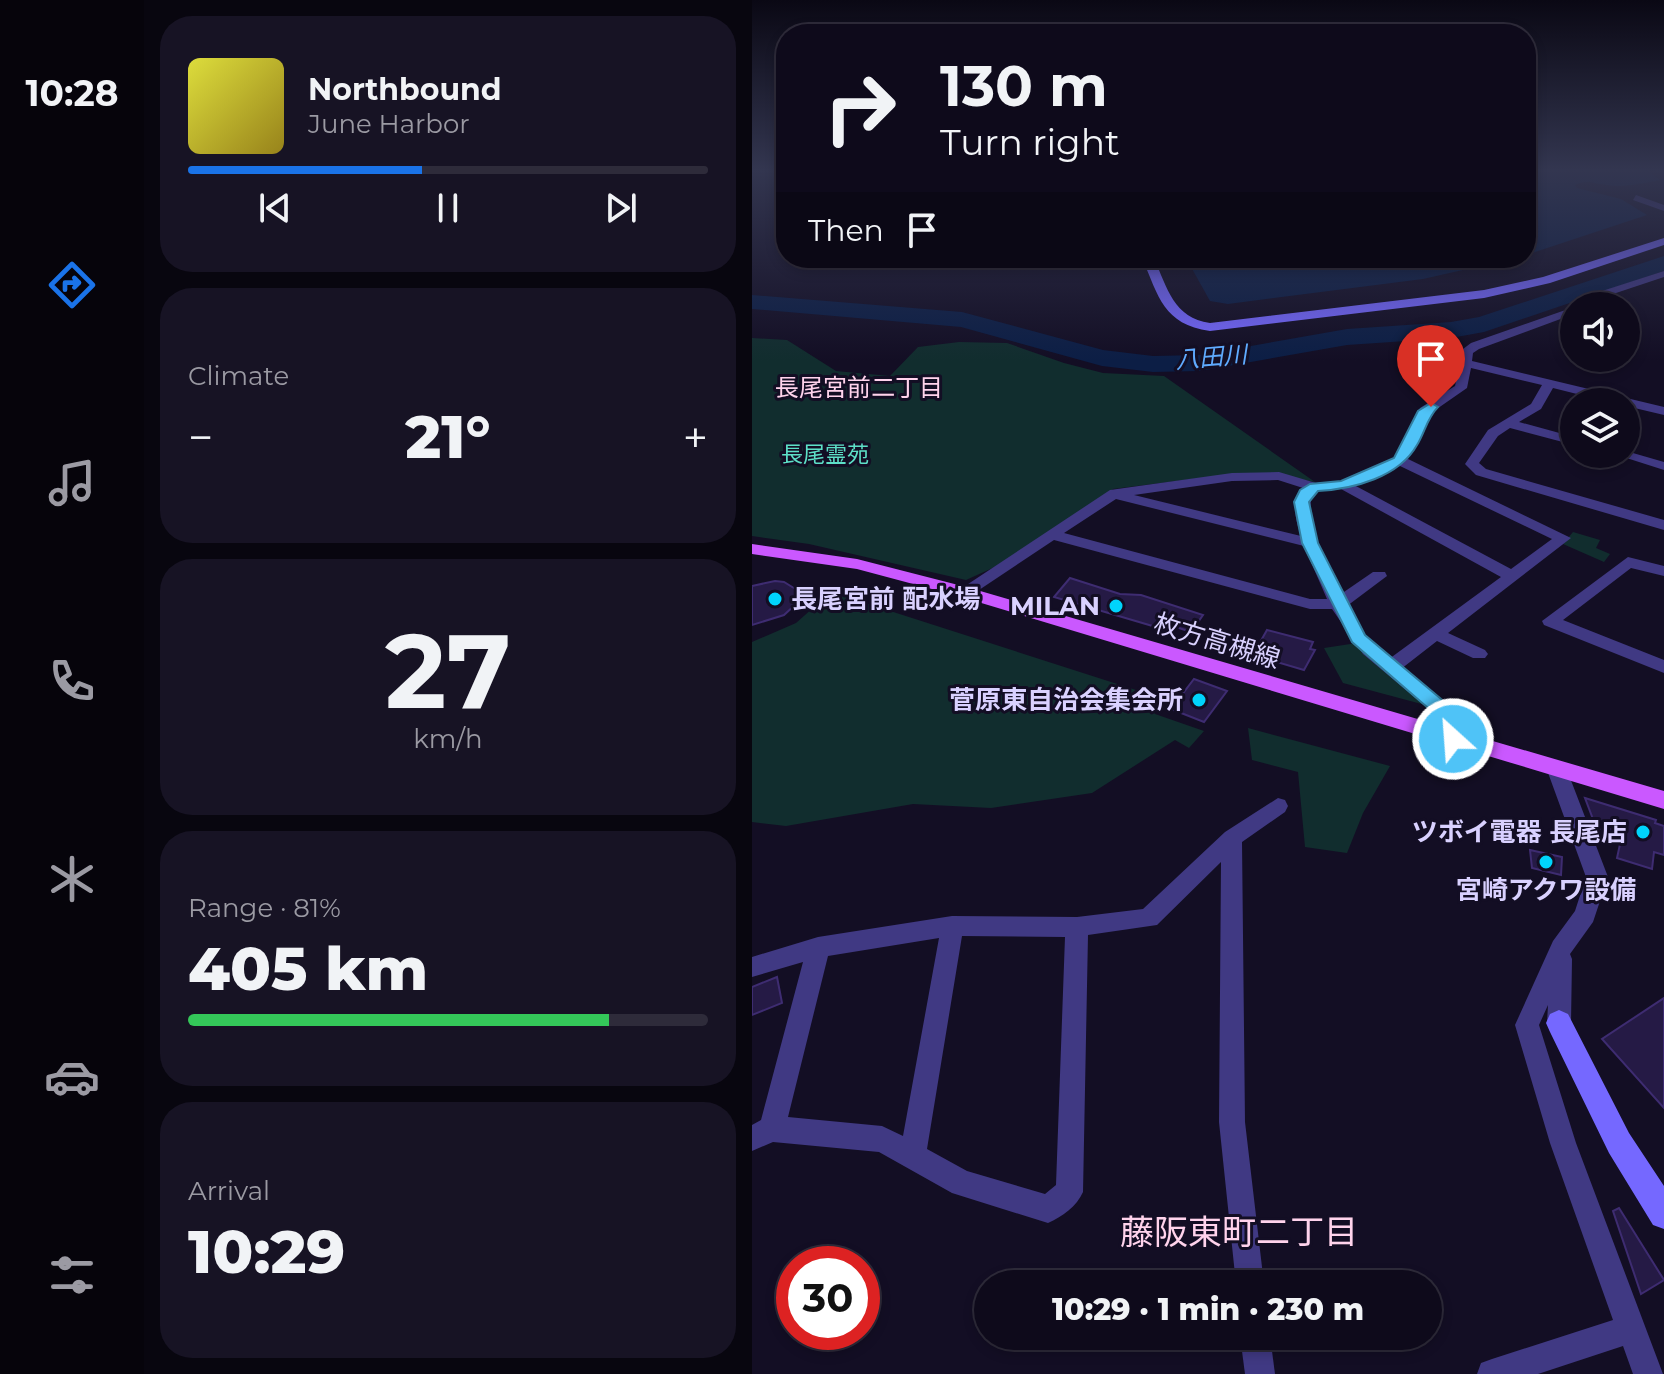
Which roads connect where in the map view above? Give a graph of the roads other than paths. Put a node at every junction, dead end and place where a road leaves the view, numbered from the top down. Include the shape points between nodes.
1 (1664, 241) edge
2 (1153, 268) edge
3 (1664, 274) edge
4 (1609, 292) edge
5 (1560, 315) edge
6 (1466, 363) junction
7 (1549, 384) junction
8 (1566, 388) edge
9 (1640, 405) edge
10 (1664, 411) edge
11 (1506, 423) junction
12 (1560, 437) edge
13 (1640, 459) edge
14 (1400, 461) junction
15 (1664, 466) edge
16 (1343, 485) junction
17 (1315, 487) junction
18 (1115, 493) junction
19 (1664, 525) edge
20 (1051, 534) junction
21 (1310, 543) junction
22 (752, 549) edge
23 (1663, 569) edge
24 (1379, 576) dead end
25 (1512, 576) junction
26 (964, 592) junction
27 (1338, 604) junction
28 (1436, 634) junction
29 (1479, 654) dead end
30 (1391, 667) junction
31 (1664, 667) edge
32 (1453, 739) junction
33 (1557, 770) junction
34 (1664, 800) edge
35 (1278, 806) dead end
36 (1232, 838) junction
37 (952, 926) junction
38 (1077, 927) junction
39 (818, 947) junction
40 (1561, 948) junction
41 (752, 967) edge
42 (1559, 1023) joint
43 (762, 1134) edge
44 (913, 1157) junction
45 (1664, 1214) edge
46 (1248, 1270) edge
47 (1631, 1329) junction
48 (1257, 1350) edge
49 (1260, 1374) edge
50 (1492, 1374) edge
51 (1648, 1374) edge

1 - 2 street via 1546,280 1484,294 1210,327 1193,326 1175,315
3 - 4 street
5 - 6 street via 1475,346 1467,352
6 - 7 street
6 - 14 street via 1461,388 1425,411
7 - 8 street
7 - 11 street via 1536,406
9 - 10 street
11 - 12 street
11 - 19 street via 1472,464 1481,472
13 - 15 street
14 - 16 street
14 - 25 street via 1563,538
16 - 17 street
16 - 25 street
17 - 18 street via 1279,476 1232,477
17 - 21 street via 1301,502
18 - 20 street
18 - 21 street
20 - 26 street
20 - 27 street via 1310,604
21 - 27 street
22 - 26 main road, 枚方高槻線 via 857,564
23 - 31 street via 1628,562 1550,621
24 - 27 street
25 - 28 street
26 - 32 main road, 枚方高槻線
27 - 30 street via 1358,638
28 - 29 street
28 - 30 street
30 - 32 street via 1452,719
32 - 33 main road, 枚方高槻線
33 - 34 main road, 枚方高槻線
33 - 40 street via 1597,877 1585,915
35 - 36 street
36 - 38 street via 1149,918
36 - 46 street via 1232,1122
37 - 38 street
37 - 39 street
37 - 44 street
38 - 44 street via 1069,1192 1048,1209 962,1183
39 - 41 street
39 - 43 street via 803,1015
40 - 42 street
40 - 47 street via 1527,1025 1563,1143
42 - 45 street via 1619,1143
43 - 44 street via 882,1139
47 - 50 street
47 - 51 street
48 - 49 street

